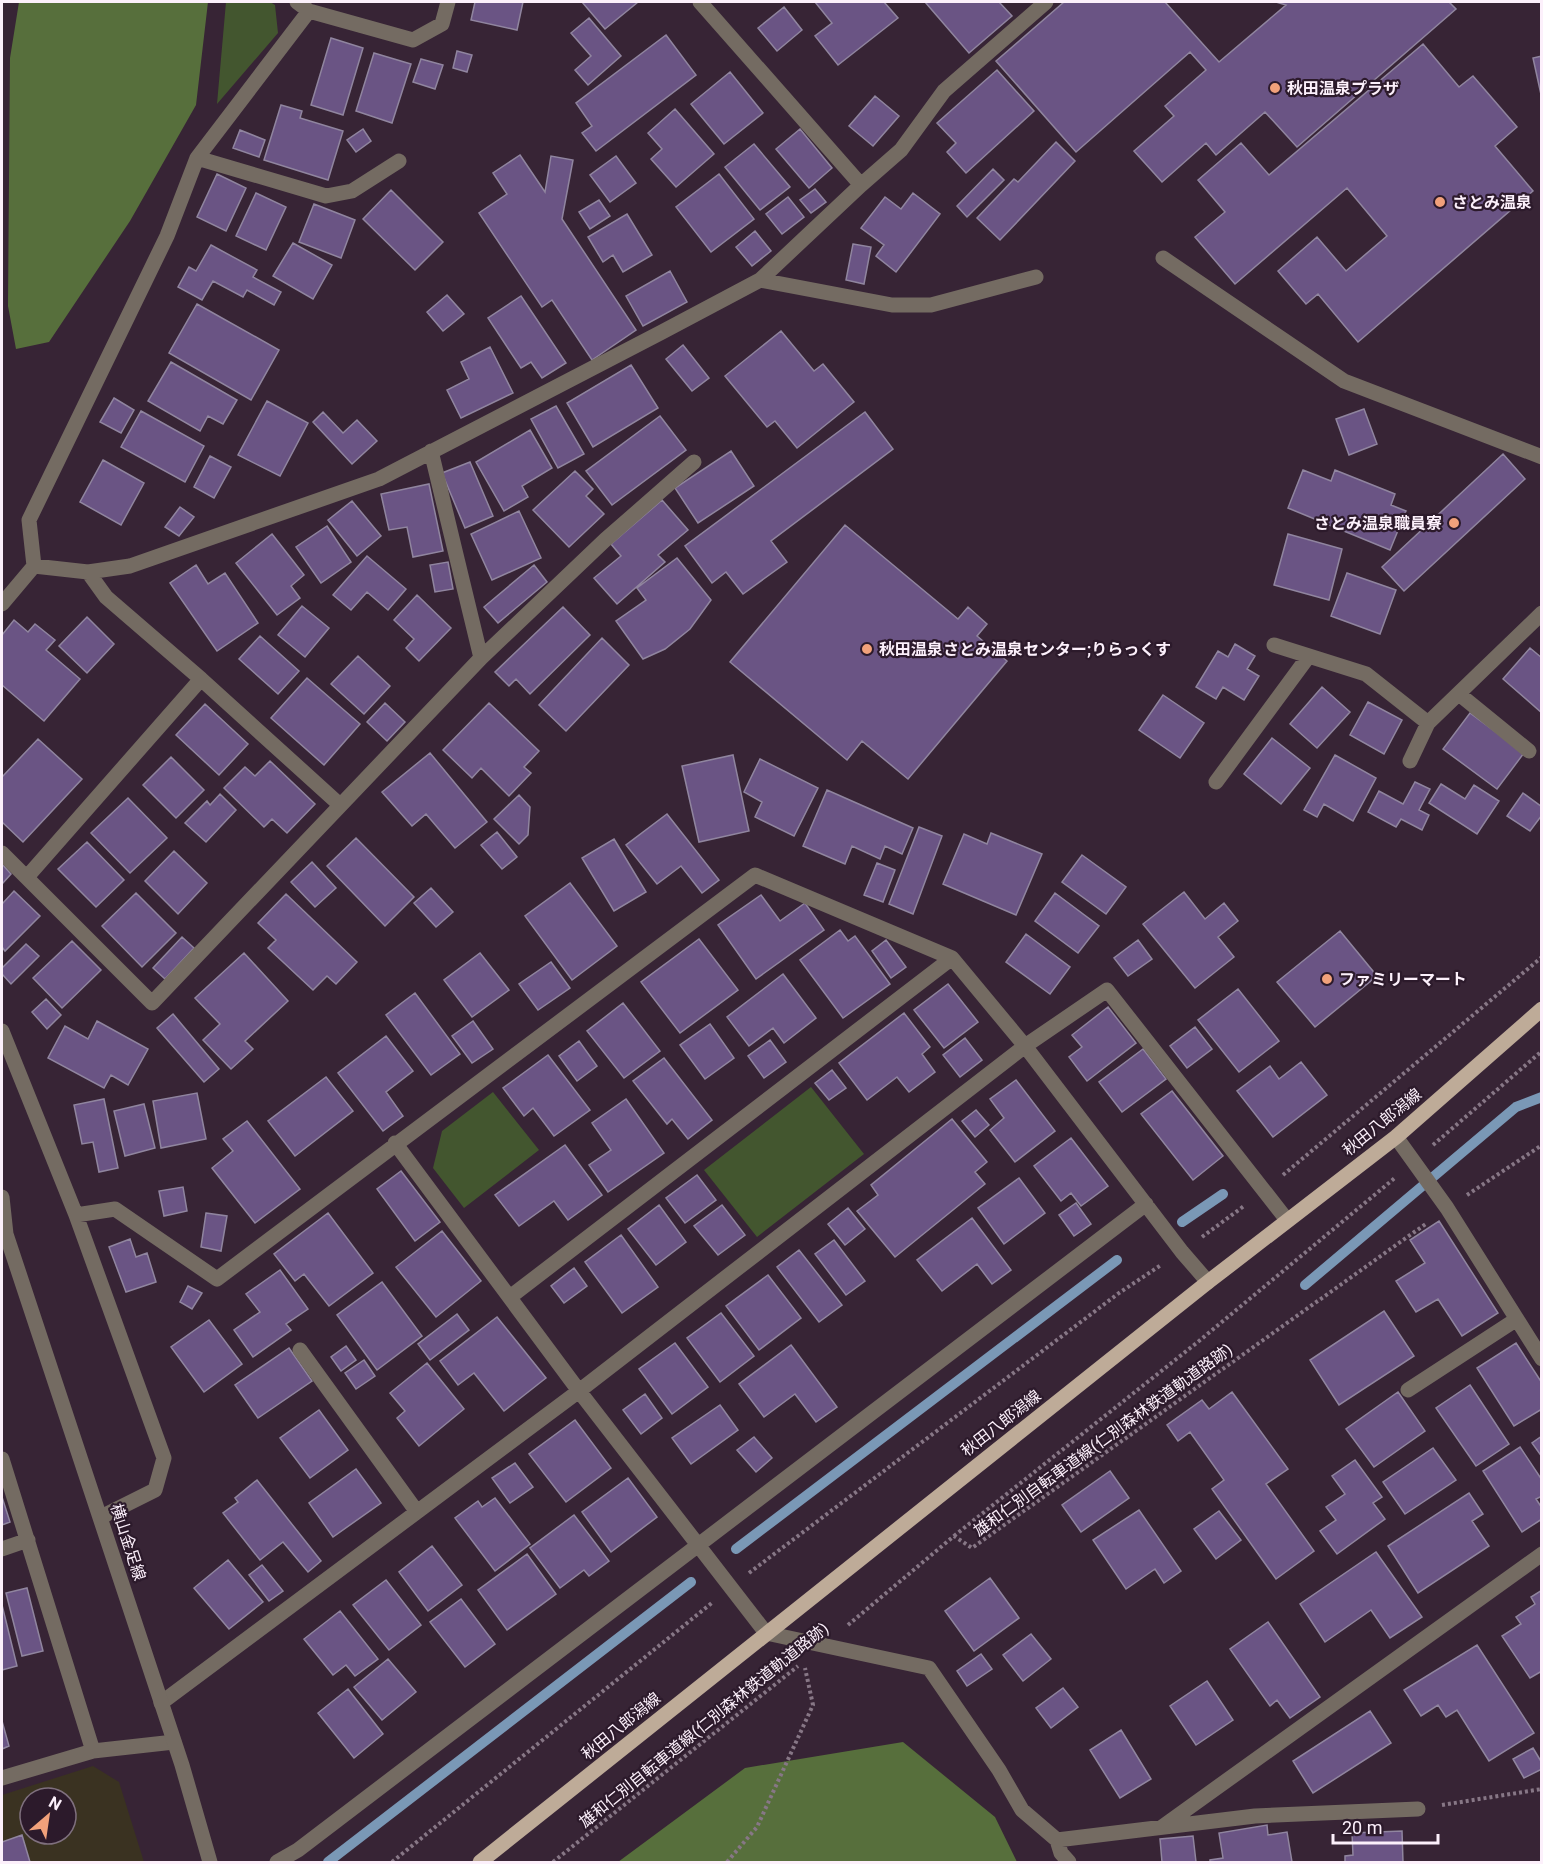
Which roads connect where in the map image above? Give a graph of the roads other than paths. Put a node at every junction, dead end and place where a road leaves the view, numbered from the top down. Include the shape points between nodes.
1 (448, 2) edge
2 (700, 2) edge
3 (1046, 2) edge
4 (303, 6) edge
5 (197, 158) junction
6 (399, 161) dead end
7 (861, 185) junction
8 (1163, 258) dead end
9 (1036, 277) dead end
10 (760, 280) junction
11 (431, 451) junction
12 (1542, 457) edge
13 (694, 462) dead end
14 (34, 566) junction
15 (88, 572) junction
16 (2, 604) edge
17 (1542, 613) edge
18 (1274, 645) dead end
19 (1308, 657) junction
20 (481, 658) junction
21 (201, 679) junction
22 (1459, 694) junction
23 (1428, 723) junction
24 (1529, 751) dead end
25 (1410, 761) dead end
26 (1216, 782) dead end
27 (340, 805) junction
28 (2, 853) edge
29 (27, 877) junction
30 (952, 958) junction
31 (1542, 1009) edge
32 (2, 1030) edge
33 (1025, 1047) junction
34 (1396, 1137) junction
35 (395, 1143) junction
36 (2, 1197) edge
37 (1146, 1204) junction
38 (76, 1215) junction
39 (1287, 1220) junction
40 (4, 1232) edge
41 (1208, 1282) junction
42 (510, 1296) junction
43 (1517, 1319) junction
44 (300, 1350) dead end
45 (1542, 1359) edge
46 (1408, 1390) dead end
47 (579, 1391) junction
48 (2, 1459) edge
49 (417, 1512) junction
50 (101, 1517) junction
51 (28, 1540) junction
52 (698, 1546) junction
53 (2, 1549) edge
54 (1542, 1554) edge
55 (766, 1633) junction
56 (161, 1703) junction
57 (174, 1742) junction
58 (93, 1751) junction
59 (2, 1778) edge
60 (1418, 1809) road end
61 (1162, 1827) junction
62 (1058, 1840) junction
63 (210, 1863) edge
64 (277, 1863) edge
65 (480, 1863) edge
66 (1069, 1863) edge

1 - 4 street via 442,24 413,40
2 - 7 street
3 - 7 street via 944,92 901,150
4 - 5 street
5 - 6 street via 326,196 352,191
5 - 14 street via 166,236 28,520
7 - 10 street
8 - 12 street via 1344,381
9 - 10 street via 931,305 892,305
10 - 11 street
11 - 15 street via 378,479 241,528 130,566
11 - 20 street
13 - 20 street
14 - 15 street
14 - 16 street
15 - 21 street via 106,597
17 - 22 street
18 - 19 street
19 - 23 street via 1366,674
19 - 26 street
20 - 27 street
21 - 27 street
21 - 29 street
22 - 23 street
22 - 24 street
23 - 25 street
27 - 29 street via 152,1003
28 - 29 street
30 - 33 street
30 - 35 street via 755,875
30 - 42 street
31 - 34 main road, 秋田八郎潟線
32 - 38 street
33 - 37 street
33 - 39 street via 1107,990
33 - 47 street
34 - 39 main road, 秋田八郎潟線
34 - 43 street via 1448,1208
35 - 38 street via 217,1279 115,1209
35 - 42 street
36 - 40 street, 横山金足線
37 - 41 street
37 - 52 street
38 - 50 street via 164,1458 155,1490
39 - 41 main road, 秋田八郎潟線
40 - 50 street, 横山金足線
41 - 55 main road, 秋田八郎潟線
42 - 47 street
43 - 45 street
43 - 46 street
44 - 49 street
47 - 49 street
47 - 52 street
48 - 51 street
49 - 56 street
50 - 56 street, 横山金足線
51 - 53 street
51 - 58 street
52 - 55 street
52 - 64 street via 298,1851
54 - 61 street
55 - 62 street via 929,1668 1022,1810
55 - 65 main road, 秋田八郎潟線
56 - 57 street, 横山金足線
57 - 58 street
57 - 63 street, 横山金足線
58 - 59 street
60 - 61 street via 1255,1816
61 - 62 street
62 - 66 street

